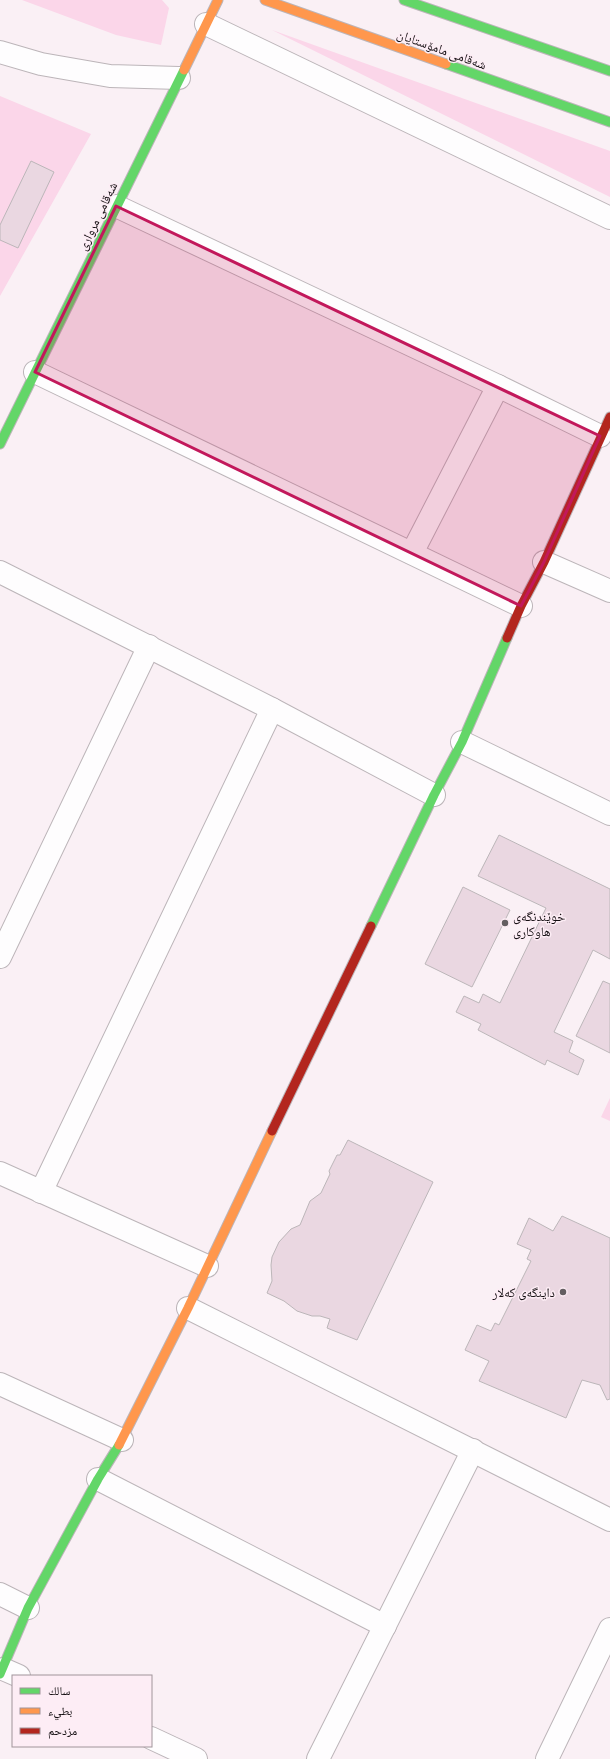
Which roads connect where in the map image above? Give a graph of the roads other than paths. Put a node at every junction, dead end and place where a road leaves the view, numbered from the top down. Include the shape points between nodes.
1 (218, 0) edge
2 (265, 0) edge
3 (404, 0) edge
4 (206, 24) junction
5 (0, 52) edge
6 (610, 71) edge
7 (179, 78) junction
8 (610, 122) edge
9 (116, 206) junction
10 (610, 218) edge
11 (35, 372) junction
12 (498, 386) junction
13 (610, 417) edge
14 (600, 436) junction
15 (0, 444) edge
16 (412, 553) junction
17 (544, 562) junction
18 (0, 572) edge
19 (610, 591) edge
20 (521, 606) junction
21 (149, 646) junction
22 (272, 709) junction
23 (462, 742) junction
24 (434, 795) junction
25 (610, 814) edge
26 (0, 957) edge
27 (0, 1173) edge
28 (41, 1192) junction
29 (207, 1266) junction
30 (188, 1308) junction
31 (0, 1384) edge
32 (122, 1440) junction
33 (473, 1450) junction
34 (98, 1479) junction
35 (610, 1520) edge
36 (0, 1594) edge
37 (28, 1608) junction
38 (386, 1626) junction
39 (610, 1628) edge
40 (7, 1673) edge
41 (152, 1738) edge
42 (196, 1759) edge
43 (318, 1759) edge
44 (547, 1759) edge

1 - 4 street, شەقامی مرواری
2 - 8 street, شەقامی مامۆستایان
3 - 6 street
4 - 7 street, شەقامی مرواری
4 - 10 street
5 - 7 street via 41,64 110,76
7 - 9 street, شەقامی مرواری
9 - 11 street, شەقامی مرواری
9 - 12 street
11 - 15 street, شەقامی مرواری
11 - 16 street
12 - 14 street
12 - 16 street
13 - 14 street
14 - 17 street
16 - 20 street
17 - 19 street
17 - 20 street
18 - 21 street
20 - 23 street
21 - 22 street
21 - 26 street
22 - 24 street
22 - 28 street
23 - 24 street
23 - 25 street
24 - 29 street
27 - 28 street
28 - 29 street
29 - 30 street
30 - 32 street
30 - 33 street
31 - 32 street
32 - 34 street
33 - 35 street
33 - 38 street
34 - 37 street
34 - 38 street
36 - 37 street
37 - 40 street
38 - 43 street
39 - 44 street
41 - 42 street

